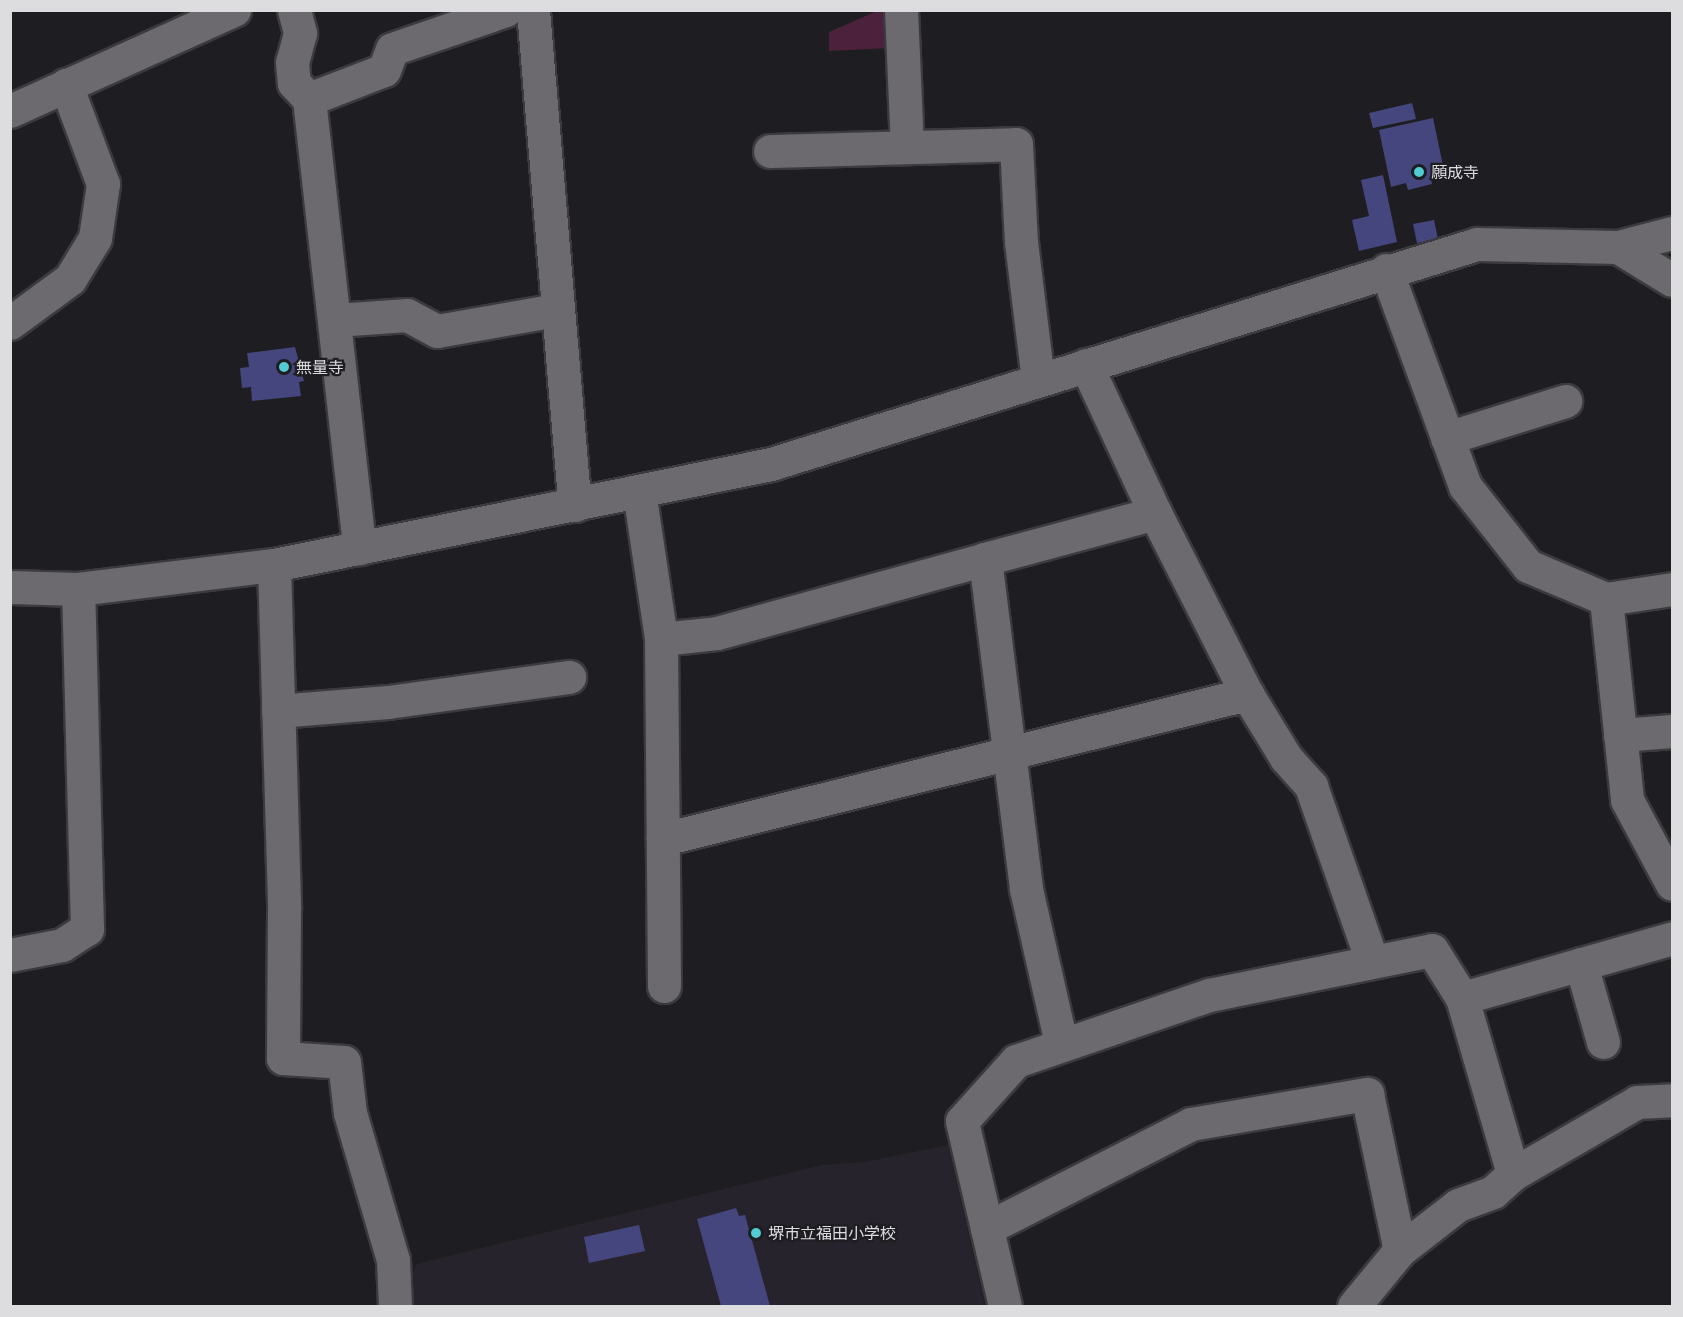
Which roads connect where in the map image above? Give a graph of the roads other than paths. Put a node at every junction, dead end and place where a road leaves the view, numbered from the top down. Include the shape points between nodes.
1 (234, 10) edge
2 (294, 10) edge
3 (506, 10) edge
4 (533, 10) edge
5 (901, 10) edge
6 (66, 85) junction
7 (309, 99) junction
8 (10, 111) edge
9 (907, 147) junction
10 (770, 152) dead end
11 (1672, 233) edge
12 (1618, 247) junction
13 (1386, 270) junction
14 (1672, 280) edge
15 (556, 310) junction
16 (336, 320) junction
17 (10, 323) edge
18 (1086, 365) junction
19 (1038, 380) junction
20 (1565, 401) dead end
21 (1447, 438) junction
22 (639, 491) junction
23 (575, 505) junction
24 (1155, 513) junction
25 (359, 548) junction
26 (985, 560) junction
27 (274, 565) junction
28 (10, 587) edge
29 (1672, 589) edge
30 (78, 590) junction
31 (1606, 599) junction
32 (661, 639) junction
33 (569, 677) dead end
34 (1247, 694) junction
35 (278, 711) junction
36 (1672, 731) edge
37 (1620, 735) junction
38 (1009, 752) junction
39 (663, 839) junction
40 (1672, 884) edge
41 (1672, 938) edge
42 (10, 955) edge
43 (1372, 961) junction
44 (1581, 964) junction
45 (664, 986) dead end
46 (1462, 998) junction
47 (1604, 1042) dead end
48 (1061, 1043) junction
49 (1672, 1100) edge
50 (1513, 1174) junction
51 (987, 1228) junction
52 (1400, 1250) junction
53 (1358, 1301) edge
54 (395, 1306) edge
55 (1005, 1306) edge

1 - 6 street
2 - 7 street via 300,33 292,62 294,83
3 - 7 street via 392,49 384,70
4 - 15 street
5 - 9 street
6 - 8 street
6 - 17 street via 103,184 95,238 70,279
7 - 16 street
9 - 10 street
9 - 19 street via 1016,144 1021,243
11 - 12 street
12 - 13 street via 1477,244
12 - 14 street
13 - 18 street
13 - 21 street
15 - 16 street via 437,332 407,315
15 - 23 street
16 - 25 street
18 - 19 street
18 - 24 street
19 - 22 street via 771,464
20 - 21 street
21 - 31 street via 1465,486 1528,566
22 - 23 street
22 - 32 street
23 - 25 street
24 - 26 street
24 - 34 street
25 - 27 street
26 - 32 street via 717,633
26 - 38 street
27 - 30 street
27 - 35 street
28 - 30 street
29 - 31 street
30 - 42 street via 87,929 62,945
31 - 37 street
32 - 39 street
33 - 35 street via 387,702
34 - 38 street
34 - 43 street via 1286,758 1311,786
35 - 54 street via 284,1058 344,1062 350,1113 393,1260
36 - 37 street
37 - 40 street via 1627,800
38 - 39 street
38 - 48 street via 1026,889
39 - 45 street
41 - 44 street
43 - 46 street via 1432,950
43 - 48 street via 1209,995
44 - 46 street
44 - 47 street
46 - 50 street
48 - 51 street via 1016,1061 962,1120
49 - 50 street via 1637,1102
50 - 52 street via 1493,1192 1458,1205
51 - 52 street via 1191,1124 1367,1094
51 - 55 street
52 - 53 street

